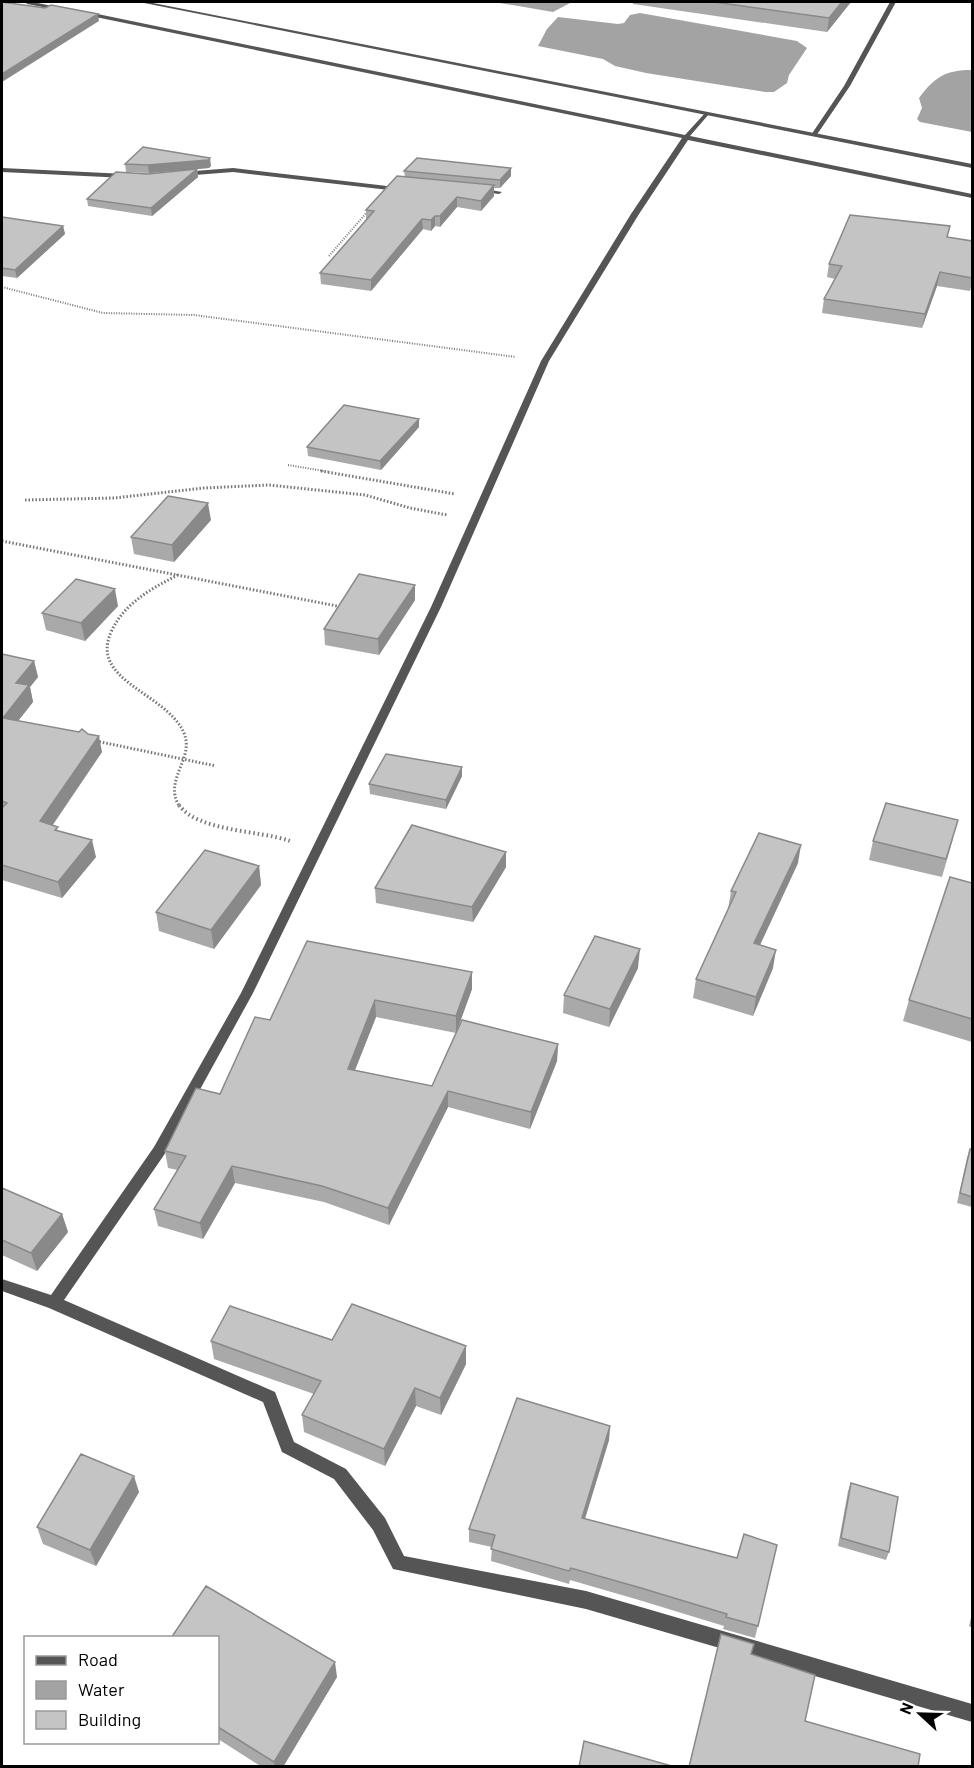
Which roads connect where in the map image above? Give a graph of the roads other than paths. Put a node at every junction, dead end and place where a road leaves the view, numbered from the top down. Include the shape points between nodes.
1 (27, 2) edge
2 (142, 2) edge
3 (893, 2) edge
4 (706, 114) junction
5 (814, 135) junction
6 (687, 136) junction
7 (972, 166) edge
8 (2, 170) edge
9 (170, 175) edge
10 (138, 177) edge
11 (406, 183) edge
12 (464, 189) edge
13 (499, 192) edge
14 (972, 196) edge
15 (2, 1286) edge
16 (54, 1303) junction
17 (972, 1713) edge

1 - 6 street
2 - 4 street
3 - 5 street via 847,86
4 - 5 street
4 - 6 street
5 - 7 street
6 - 14 street
6 - 16 street via 545,361 436,607 248,993 159,1150
8 - 10 street
9 - 11 street via 233,170 389,188 395,182
12 - 13 street
15 - 16 street
16 - 17 street via 269,1397 288,1447 340,1474 380,1524 399,1563 586,1600

